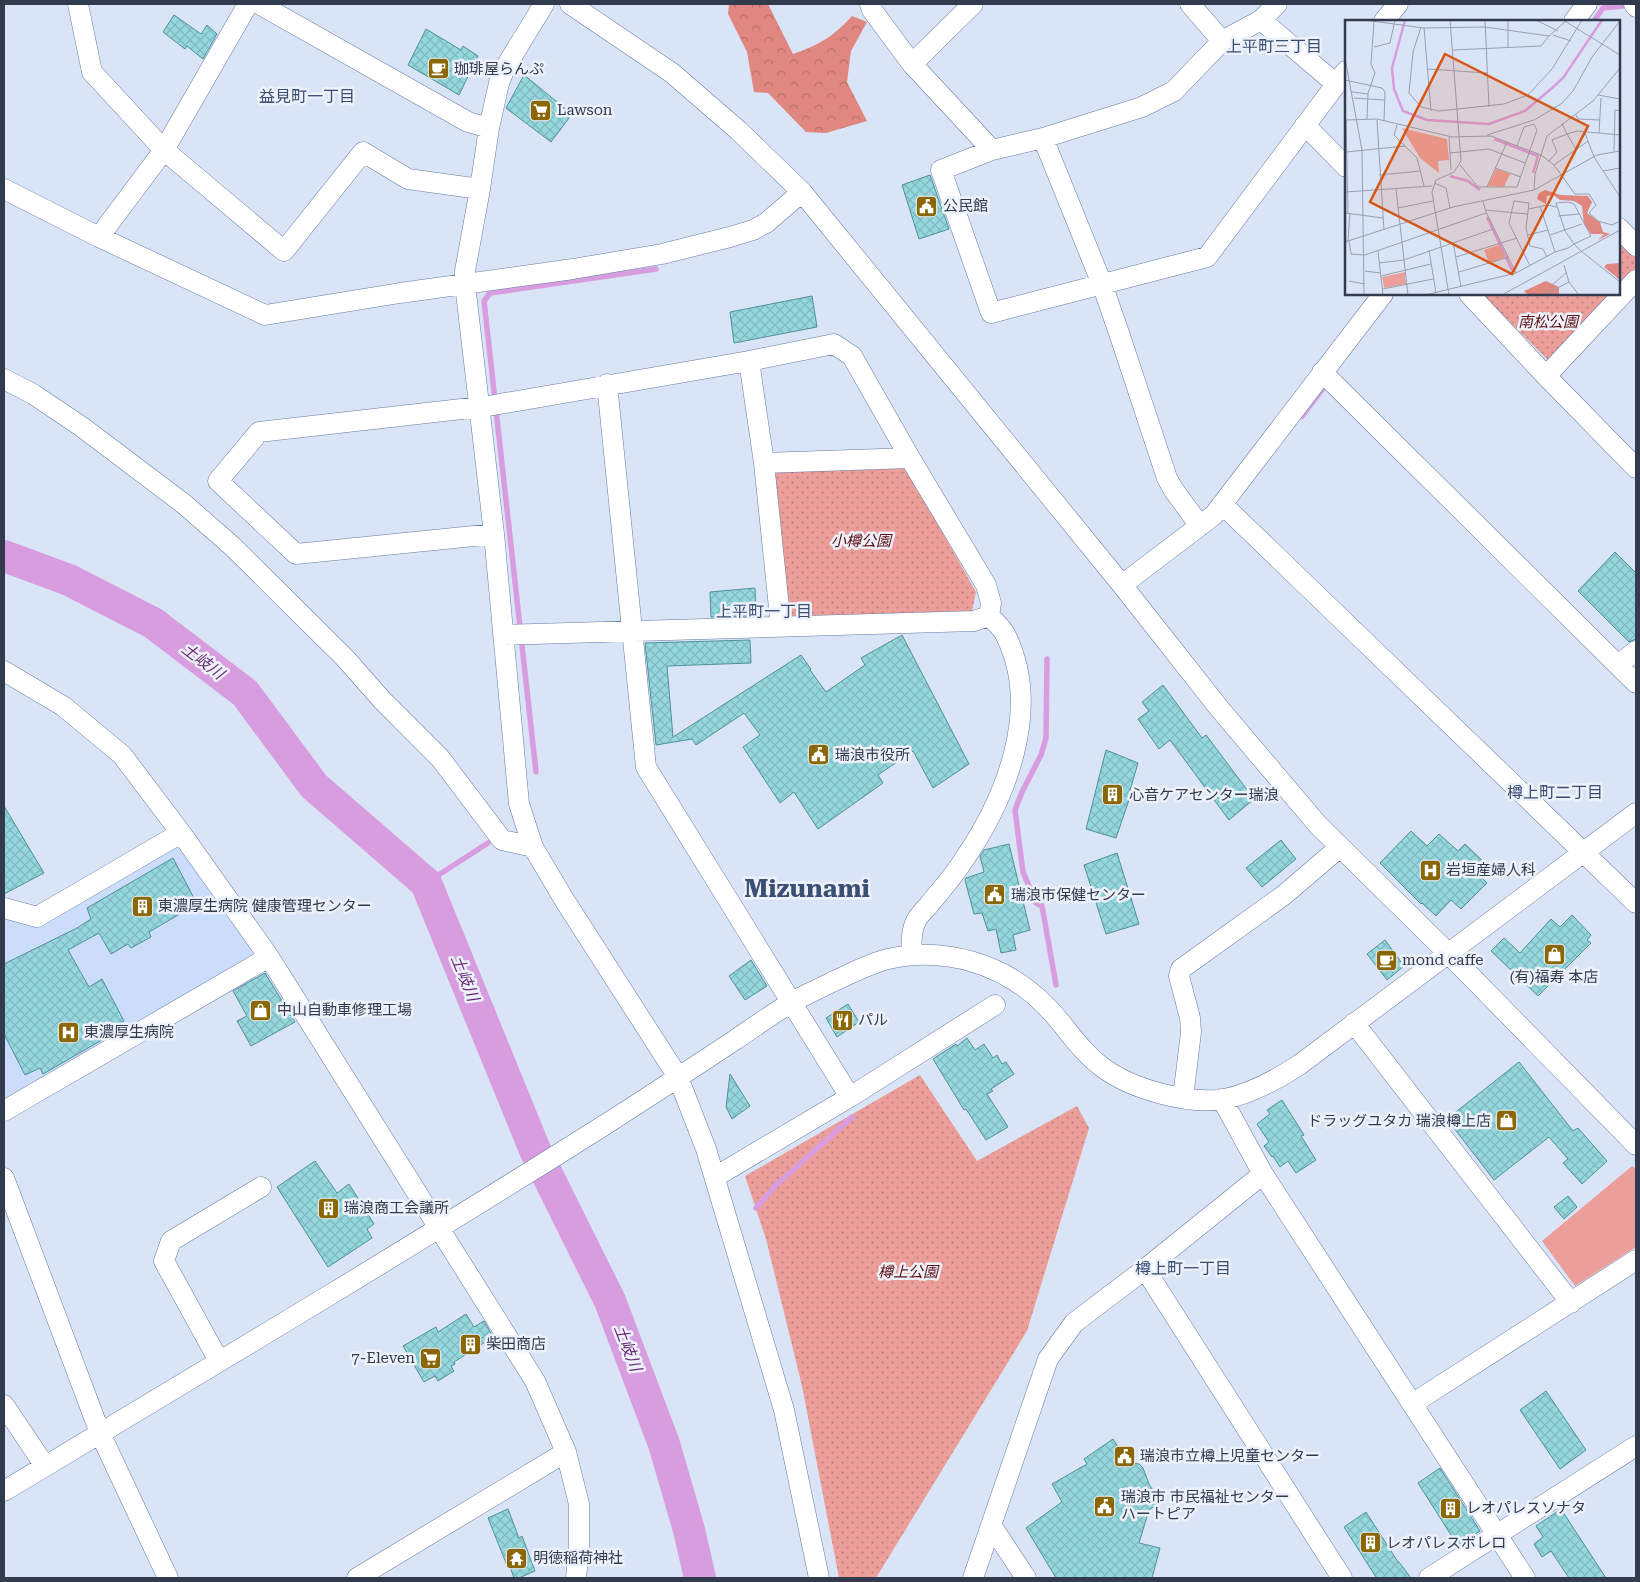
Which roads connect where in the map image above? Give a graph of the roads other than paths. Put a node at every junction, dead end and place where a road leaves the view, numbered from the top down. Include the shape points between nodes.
1 (78, 4) edge
2 (248, 4) edge
3 (259, 4) edge
4 (544, 4) edge
5 (570, 4) edge
6 (870, 4) edge
7 (973, 4) edge
8 (1190, 4) edge
9 (1278, 4) edge
10 (1398, 4) edge
11 (1587, 4) edge
12 (1260, 20) junction
13 (1385, 20) edge
14 (1575, 20) edge
15 (1222, 41) junction
16 (912, 64) junction
17 (1341, 77) edge
18 (1305, 125) junction
19 (489, 128) junction
20 (1043, 138) junction
21 (164, 150) junction
22 (992, 150) junction
23 (1345, 166) edge
24 (4, 189) edge
25 (480, 189) junction
26 (802, 192) junction
27 (1620, 229) edge
28 (99, 238) junction
29 (1636, 246) edge
30 (1636, 280) edge
31 (465, 284) junction
32 (1102, 284) junction
33 (1382, 295) edge
34 (1470, 295) edge
35 (750, 361) junction
36 (1322, 372) junction
37 (1546, 376) junction
38 (4, 379) edge
39 (607, 384) junction
40 (490, 406) junction
41 (910, 458) junction
42 (764, 463) junction
43 (1636, 468) edge
44 (1222, 504) junction
45 (1200, 526) junction
46 (494, 534) junction
47 (1122, 585) junction
48 (989, 616) junction
49 (781, 627) junction
50 (634, 631) junction
51 (514, 635) junction
52 (1636, 651) edge
53 (1618, 665) junction
54 (4, 671) edge
55 (1636, 683) edge
56 (1636, 813) edge
57 (181, 832) junction
58 (1340, 847) junction
59 (533, 848) junction
60 (1584, 853) junction
61 (1636, 903) edge
62 (4, 908) edge
63 (1448, 953) junction
64 (912, 954) junction
65 (269, 957) junction
66 (792, 1002) junction
67 (995, 1006) dead end
68 (1354, 1023) junction
69 (678, 1077) junction
70 (850, 1097) junction
71 (1183, 1098) junction
72 (1222, 1099) junction
73 (4, 1111) edge
74 (1636, 1145) edge
75 (1263, 1174) junction
76 (715, 1177) junction
77 (4, 1178) edge
78 (261, 1187) dead end
79 (439, 1229) junction
80 (1636, 1260) edge
81 (1145, 1269) junction
82 (1570, 1302) junction
83 (219, 1361) junction
84 (1412, 1404) junction
85 (4, 1405) edge
86 (100, 1433) junction
87 (1636, 1446) edge
88 (566, 1452) junction
89 (45, 1466) junction
90 (4, 1491) edge
91 (992, 1525) junction
92 (1497, 1534) junction
93 (168, 1578) edge
94 (357, 1578) edge
95 (576, 1578) edge
96 (819, 1578) edge
97 (973, 1578) edge
98 (1026, 1578) edge
99 (1342, 1578) edge
100 (1428, 1578) edge
101 (1525, 1578) edge

1 - 21 street via 92,72
2 - 21 street
3 - 19 street via 468,122
4 - 19 street via 505,68
5 - 26 street via 672,73
6 - 16 street
7 - 16 street
8 - 15 street
9 - 12 street
10 - 13 street
11 - 14 street
12 - 15 street
12 - 17 street
15 - 20 street via 1174,91 1142,107
16 - 22 street
17 - 18 street
18 - 23 street
18 - 32 street via 1207,257
19 - 25 street
20 - 22 street
20 - 32 street
21 - 25 street via 284,251 364,152 408,179
21 - 28 street
22 - 32 street via 941,170 991,313
24 - 28 street
25 - 31 street via 466,256
26 - 31 street via 766,223 730,237 662,254
26 - 47 street
27 - 29 street
28 - 31 street via 265,315
30 - 37 street
31 - 40 street
32 - 45 street via 1167,478
33 - 36 street
34 - 37 street
35 - 39 street
35 - 41 street via 834,344 852,356
35 - 42 street
36 - 44 street
36 - 53 street
37 - 43 street
38 - 59 street via 82,427 184,504 232,546 440,758 502,840
39 - 40 street
39 - 50 street
40 - 46 street
40 - 46 street via 259,432 218,481 296,554
41 - 42 street
41 - 48 street via 986,585 991,603
42 - 49 street
44 - 45 street
44 - 60 street
45 - 47 street
46 - 51 street
47 - 58 street via 1259,757
48 - 49 street via 974,621
48 - 64 street via 1006,634 1015,660 1022,694 1018,736 1006,783 985,826 963,861 916,921
49 - 50 street
50 - 51 street
50 - 66 street via 646,767
51 - 59 street via 519,804
52 - 53 street
53 - 55 street
54 - 57 street via 63,706 122,755
56 - 60 street
57 - 62 street via 37,917
57 - 65 street
58 - 63 street
58 - 71 street via 1284,895 1182,969 1179,976 1191,1032
59 - 69 street
60 - 61 street
60 - 63 street
63 - 68 street
63 - 74 street
64 - 66 street via 879,961
64 - 71 street via 943,955 977,962 998,971 1044,1003 1082,1049 1104,1068 1129,1083
65 - 73 street
65 - 79 street
66 - 69 street
66 - 70 street
67 - 70 street
68 - 72 street via 1279,1078
68 - 82 street
69 - 76 street
69 - 79 street
70 - 76 street
71 - 72 street
72 - 75 street
75 - 81 street
75 - 84 street
76 - 96 street via 784,1410
77 - 86 street
78 - 83 street via 171,1241 164,1261
79 - 83 street
79 - 88 street via 535,1381
80 - 82 street
81 - 91 street via 1074,1323 1048,1359
81 - 99 street
82 - 84 street
83 - 86 street
84 - 92 street
85 - 89 street
86 - 89 street
86 - 93 street
87 - 92 street
88 - 94 street
88 - 95 street via 579,1504
89 - 90 street
91 - 97 street
91 - 98 street
92 - 100 street
92 - 101 street

